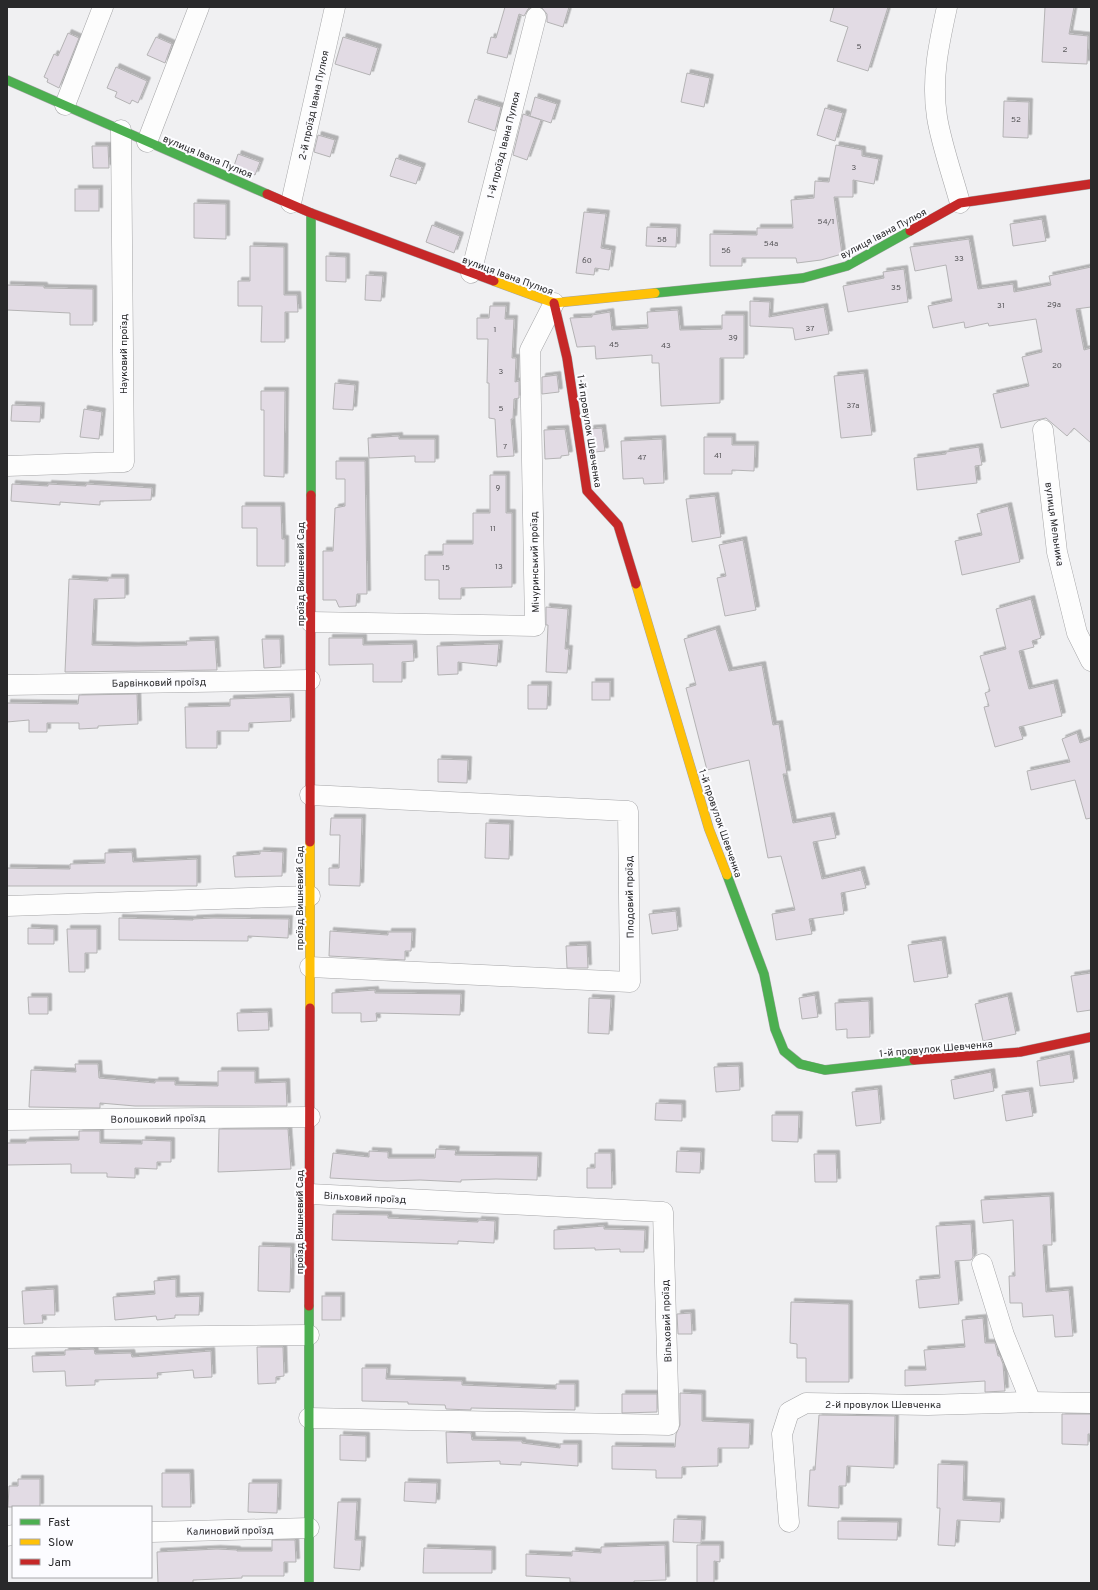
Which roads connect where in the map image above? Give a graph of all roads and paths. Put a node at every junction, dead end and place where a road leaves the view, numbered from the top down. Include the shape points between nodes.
1 (103, 7) edge
2 (199, 7) edge
3 (335, 7) edge
4 (948, 7) edge
5 (536, 17) dead end
6 (7, 80) edge
7 (65, 105) junction
8 (121, 130) junction
9 (148, 142) junction
10 (1091, 184) edge
11 (291, 203) junction
12 (960, 203) junction
13 (311, 213) junction
14 (471, 273) junction
15 (554, 304) junction
16 (1043, 430) dead end
17 (7, 466) edge
18 (311, 622) junction
19 (1091, 661) edge
20 (310, 680) junction
21 (7, 685) edge
22 (310, 795) junction
23 (310, 896) junction
24 (7, 906) edge
25 (310, 967) junction
26 (1091, 1037) edge
27 (310, 1117) junction
28 (7, 1120) edge
29 (310, 1194) junction
30 (982, 1264) dead end
31 (309, 1335) junction
32 (7, 1338) edge
33 (1031, 1402) junction
34 (1091, 1403) edge
35 (309, 1418) junction
36 (789, 1522) dead end
37 (309, 1528) junction
38 (152, 1532) edge
39 (309, 1583) edge

1 - 7 street
2 - 9 street
3 - 11 street, 2-й проїзд Івана Пулюя
4 - 12 street via 937,54 936,110
5 - 14 street, 1-й проїзд Івана Пулюя
6 - 7 street, вулиця Івана Пулюя
7 - 8 street, вулиця Івана Пулюя
8 - 9 street, вулиця Івана Пулюя
8 - 17 street, Науковий проїзд via 124,462
9 - 11 street, вулиця Івана Пулюя
10 - 12 street, вулиця Івана Пулюя
11 - 13 street, вулиця Івана Пулюя
12 - 15 street, вулиця Івана Пулюя via 847,266 803,278
13 - 14 street, вулиця Івана Пулюя
13 - 18 street, проїзд Вишневий Сад
14 - 15 street, вулиця Івана Пулюя
15 - 18 street, Мічуринський проїзд via 530,350 535,626
15 - 26 street, 1-й провулок Шевченка via 567,358 587,490 618,525 709,829 764,974 775,1029 784,1051 800,1064 825,1070 899,1061 1020,1052
16 - 19 street, вулиця Мельника via 1057,552 1077,633
18 - 20 street, проїзд Вишневий Сад
20 - 21 street, Барвінковий проїзд
20 - 22 street, проїзд Вишневий Сад
22 - 23 street, проїзд Вишневий Сад
22 - 25 street, Плодовий проїзд via 628,811 630,982
23 - 24 street
23 - 25 street, проїзд Вишневий Сад
25 - 27 street, проїзд Вишневий Сад
27 - 28 street, Волошковий проїзд
27 - 29 street, проїзд Вишневий Сад
29 - 31 street, проїзд Вишневий Сад
29 - 35 street, Вільховий проїзд via 663,1212 669,1425
30 - 33 street via 1004,1335
31 - 32 street
31 - 35 street, проїзд Вишневий Сад
33 - 34 street, 2-й провулок Шевченка
33 - 36 street, 2-й провулок Шевченка via 928,1405 806,1403 790,1412 782,1434
35 - 37 street, проїзд Вишневий Сад
37 - 38 street, Калиновий проїзд
37 - 39 street, проїзд Вишневий Сад

